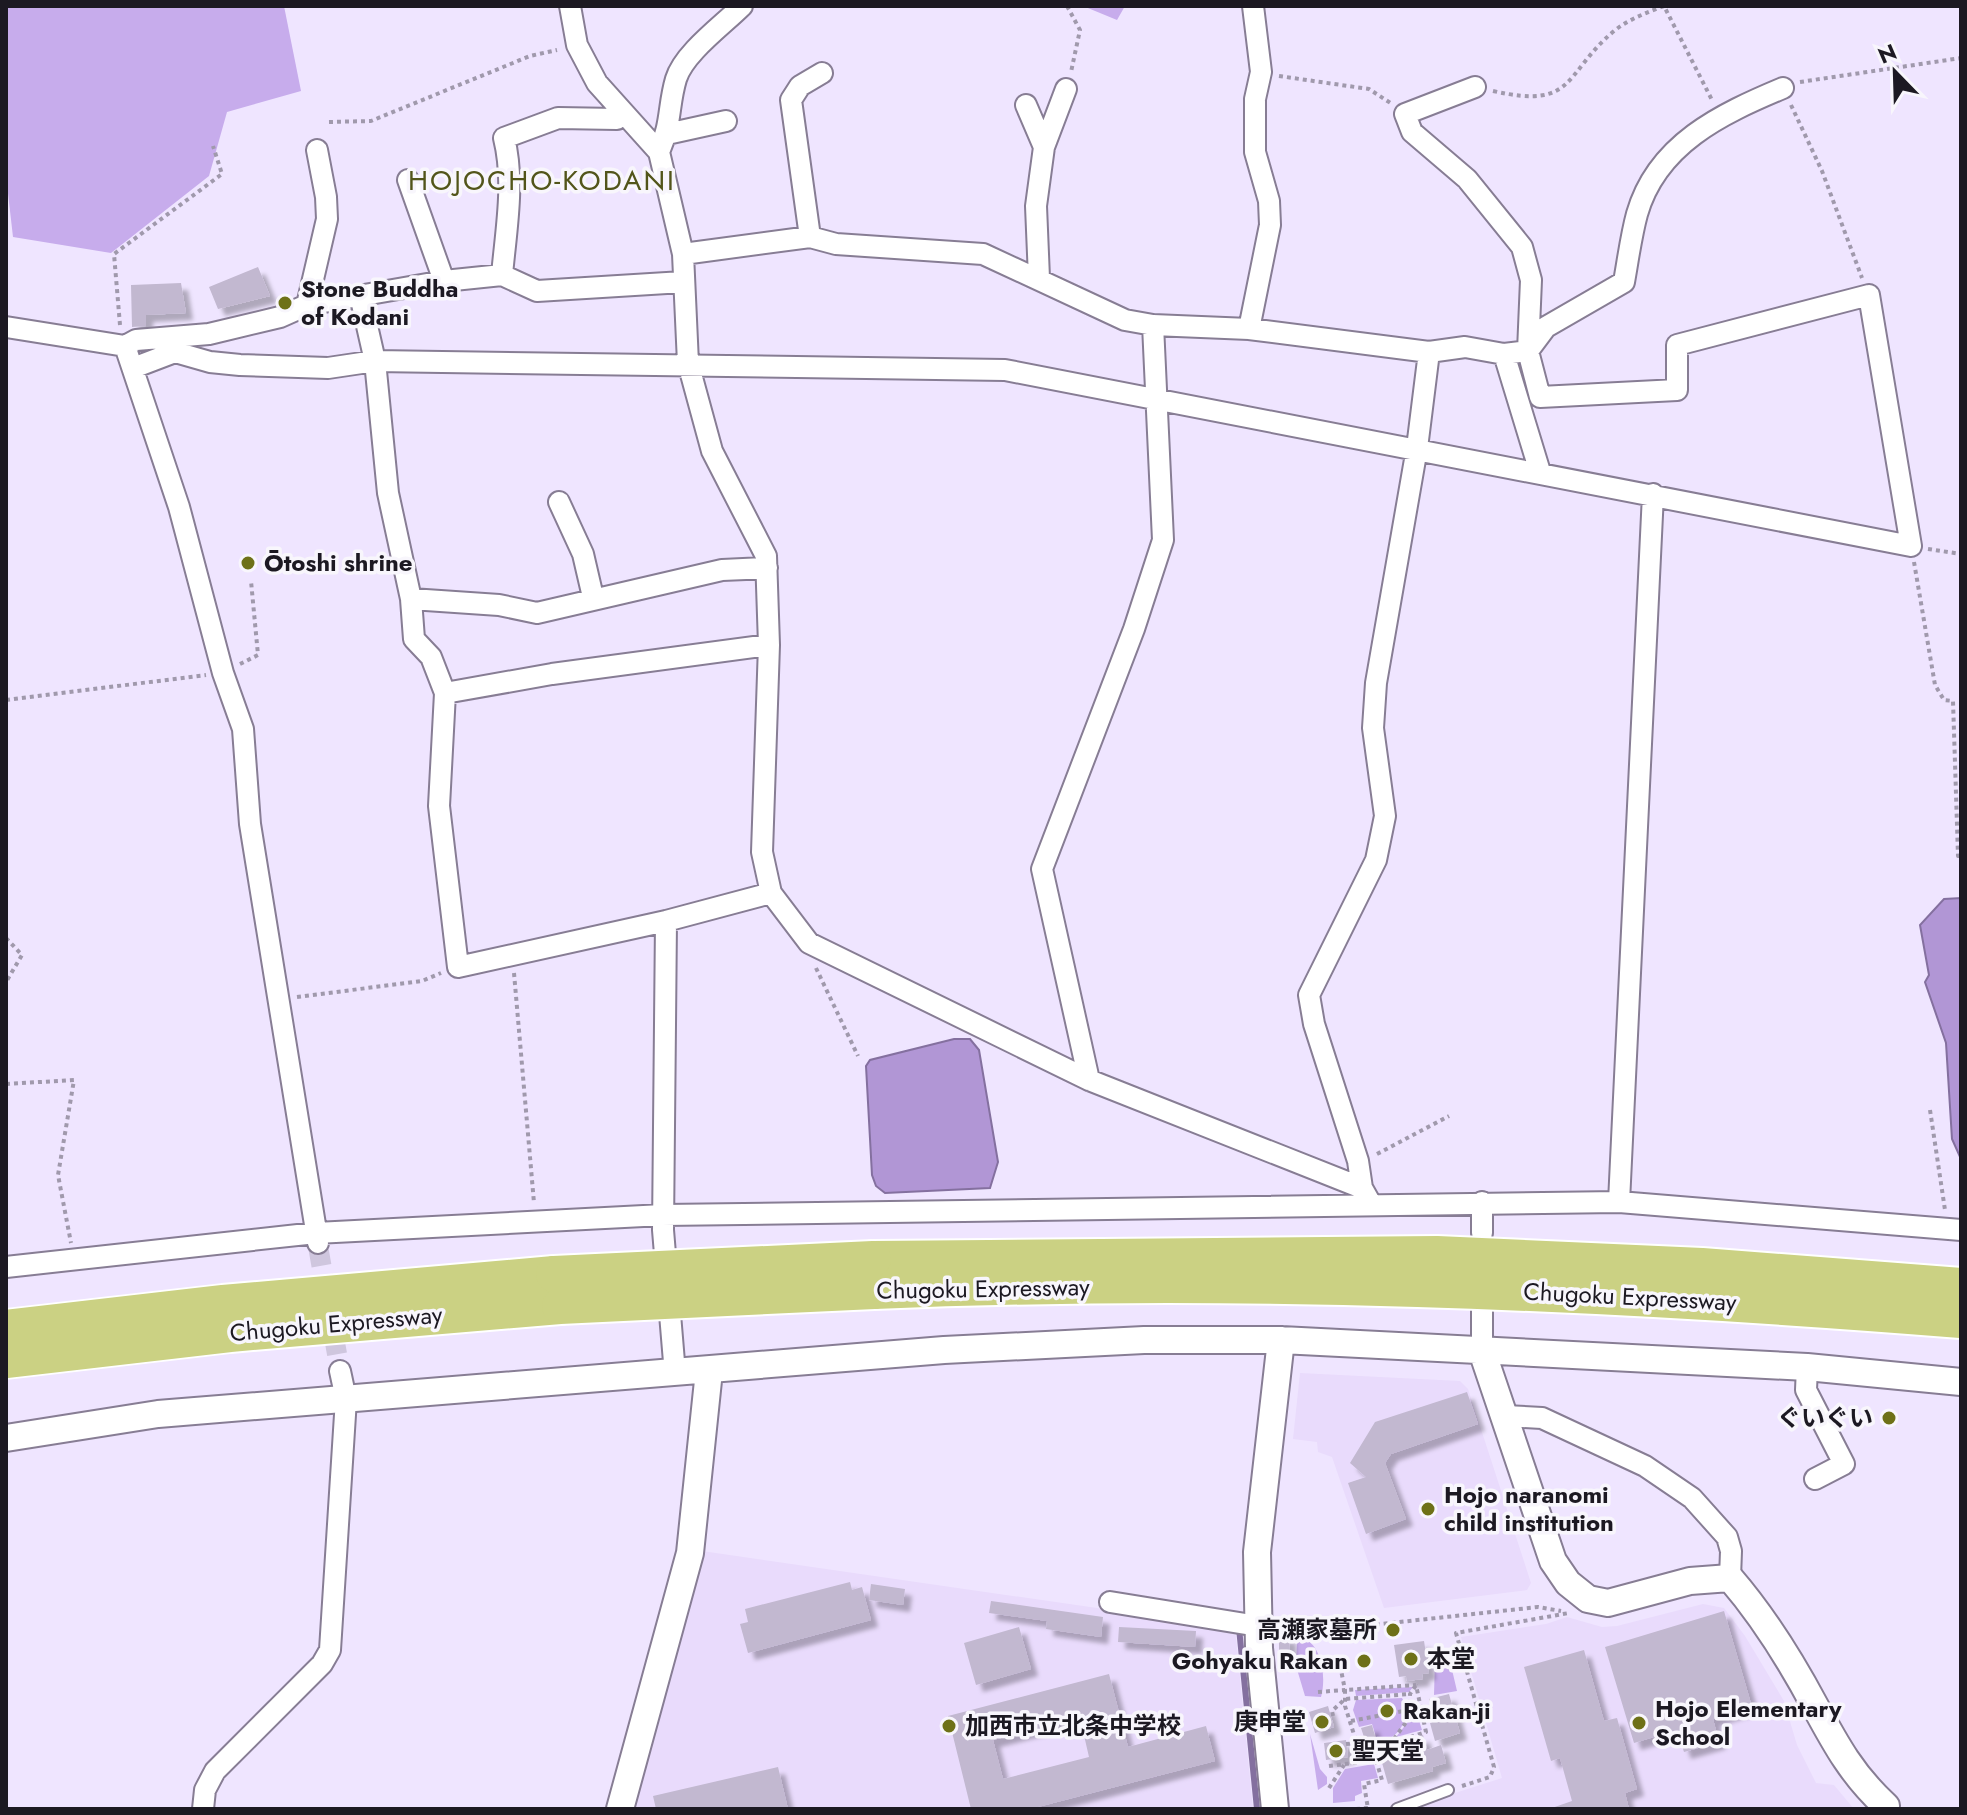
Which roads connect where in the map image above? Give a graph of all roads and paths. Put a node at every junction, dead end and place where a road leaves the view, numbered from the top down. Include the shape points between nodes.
1 (570, 6) edge
2 (742, 6) edge
3 (1067, 6) edge
4 (1253, 6) edge
5 (1664, 6) edge
6 (577, 45) junction
7 (1961, 58) edge
8 (1261, 72) junction
9 (822, 73) dead end
10 (1475, 87) joint
11 (1783, 88) junction
12 (1066, 89) joint
13 (1026, 105) dead end
14 (623, 113) junction
15 (1405, 114) junction
16 (1720, 115) junction
17 (726, 121) dead end
18 (329, 122) dead end
19 (663, 143) junction
20 (213, 146) dead end
21 (1044, 147) junction
22 (317, 150) dead end
23 (408, 180) dead end
24 (810, 237) junction
25 (683, 254) junction
26 (502, 275) junction
27 (1039, 278) junction
28 (444, 281) junction
29 (683, 282) junction
30 (360, 295) junction
31 (1869, 295) junction
32 (307, 305) junction
33 (1153, 325) junction
34 (6, 327) edge
35 (1249, 329) junction
36 (125, 346) junction
37 (1528, 351) junction
38 (1429, 352) junction
39 (1504, 354) junction
40 (375, 361) junction
41 (688, 363) junction
42 (133, 368) junction
43 (1154, 396) junction
44 (1417, 448) junction
45 (1540, 472) junction
46 (1653, 494) junction
47 (559, 502) dead end
48 (1911, 546) junction
49 (1961, 554) edge
50 (767, 568) junction
51 (251, 581) dead end
52 (593, 597) junction
53 (411, 599) junction
54 (769, 645) junction
55 (223, 673) junction
56 (445, 693) junction
57 (6, 700) edge
58 (1961, 856) edge
59 (771, 893) junction
60 (666, 921) junction
61 (6, 938) edge
62 (809, 943) junction
63 (512, 955) junction
64 (458, 967) junction
65 (6, 982) edge
66 (278, 999) junction
67 (858, 1056) dead end
68 (1089, 1080) junction
69 (6, 1084) edge
70 (1930, 1110) dead end
71 (1449, 1116) dead end
72 (1358, 1161) junction
73 (1366, 1196) junction
74 (1482, 1202) junction
75 (1619, 1202) junction
76 (663, 1215) junction
77 (535, 1222) junction
78 (1956, 1230) edge
79 (1482, 1233) dead end
80 (317, 1239) junction
81 (73, 1258) junction
82 (6, 1267) edge
83 (1370, 1270) junction
84 (1961, 1286) edge
85 (557, 1290) junction
86 (1482, 1311) dead end
87 (1961, 1320) edge
88 (6, 1328) edge
89 (1281, 1340) junction
90 (1482, 1351) junction
91 (6, 1360) edge
92 (1807, 1367) junction
93 (340, 1371) tunnel mouth
94 (709, 1371) junction
95 (675, 1374) junction
96 (1961, 1382) edge
97 (346, 1399) junction
98 (1505, 1416) junction
99 (6, 1438) edge
100 (1815, 1479) dead end
101 (1730, 1578) junction
102 (1110, 1602) dead end
103 (1566, 1612) junction
104 (1580, 1616) dead end
105 (1258, 1626) junction
106 (1339, 1660) dead end
107 (1416, 1685) junction
108 (1345, 1690) junction
109 (1318, 1692) dead end
110 (1410, 1694) junction
111 (1345, 1699) junction
112 (1420, 1708) junction
113 (1409, 1710) junction
114 (1347, 1712) junction
115 (1351, 1721) junction
116 (1393, 1741) junction
117 (1358, 1743) junction
118 (1346, 1744) dead end
119 (1376, 1760) junction
120 (1363, 1763) junction
121 (1344, 1765) junction
122 (1329, 1766) dead end
123 (1329, 1788) dead end
124 (1448, 1790) joint
125 (1368, 1808) edge
126 (1888, 1808) edge
127 (203, 1809) edge
128 (620, 1809) edge
129 (1275, 1809) edge
130 (1356, 1809) edge
131 (1397, 1809) edge

1 - 6 street
2 - 19 street via 702,43 676,77
3 - 12 path via 1080,30
4 - 8 street
5 - 10 path via 1612,33 1582,70 1549,96 1519,97
5 - 16 path
6 - 14 street via 597,83
6 - 18 path via 530,56 371,121
7 - 11 path via 1807,79
8 - 15 path via 1369,89
8 - 35 street via 1255,152 1270,225
9 - 24 street via 800,86 791,100
10 - 15 street
11 - 16 street
11 - 31 path via 1822,171
12 - 21 street
13 - 21 street
14 - 19 street
14 - 26 street via 617,119 558,118 504,138 509,194
15 - 37 street via 1412,132 1467,179 1522,247 1531,280
16 - 37 street via 1668,155 1637,212 1624,282 1546,327
17 - 19 street
19 - 25 street
20 - 36 path via 222,174 114,254 116,306
21 - 27 street via 1036,206
22 - 32 street via 327,219
23 - 28 street
24 - 25 street
24 - 27 street via 836,244 983,254
25 - 29 street
26 - 28 street
26 - 29 street via 537,291
27 - 33 street via 1125,320
28 - 30 street
29 - 41 street
30 - 32 street
30 - 40 street
31 - 37 street via 1677,345 1677,390 1540,397
31 - 48 street
32 - 36 street via 209,334 136,340
33 - 35 street
33 - 43 street
34 - 36 street
35 - 38 street
36 - 42 street
37 - 39 street
38 - 39 street via 1465,347
38 - 44 street
39 - 45 street
40 - 41 street
40 - 42 street via 328,368 240,365 175,352
40 - 53 street via 388,493
41 - 43 street via 1005,370
41 - 50 street via 712,451 766,556
42 - 55 street via 179,507
43 - 44 street
43 - 68 street via 1163,540 1042,869
44 - 45 street
44 - 72 street via 1376,683 1373,728 1385,816 1376,860 1309,995
45 - 46 street
46 - 48 street
46 - 75 street
47 - 52 street via 583,554
48 - 49 path
48 - 58 path via 1935,685 1944,700 1953,701
50 - 52 street via 722,570
50 - 54 street
51 - 55 path via 258,655
52 - 53 street via 537,613
53 - 56 street via 414,639 431,657
54 - 56 street
54 - 59 street via 762,852
55 - 57 path
55 - 66 street via 243,729 250,824
56 - 64 street via 439,806
59 - 60 street
59 - 62 street
60 - 63 street
60 - 76 street
61 - 65 path via 22,955
62 - 67 path
62 - 68 street
63 - 64 street
63 - 77 path
64 - 66 path via 422,981
66 - 80 street
68 - 73 street
69 - 81 path via 74,1080 58,1175
70 - 78 path via 1940,1192
71 - 72 path
72 - 73 street
73 - 74 street
73 - 76 street
74 - 75 street
74 - 79 street
75 - 78 street
76 - 77 street
76 - 95 street
77 - 80 street
80 - 81 street
81 - 82 street
83 - 84 highway, Chugoku Expressway via 1702,1266
83 - 85 highway, Chugoku Expressway, bridge via 873,1275
83 - 87 highway, Chugoku Expressway
85 - 88 highway, Chugoku Expressway via 255,1299
85 - 91 highway, Chugoku Expressway
86 - 90 street
89 - 90 street
89 - 94 street via 1144,1340 944,1350
89 - 105 street via 1257,1552
90 - 92 street
90 - 98 street
92 - 96 street
92 - 100 street via 1806,1390 1844,1464
93 - 97 street
94 - 95 street
94 - 128 street via 690,1553
95 - 97 street
97 - 99 street via 158,1414
97 - 127 street via 330,1650 215,1771
98 - 101 street via 1542,1418 1645,1466 1692,1498 1727,1537
98 - 101 street via 1553,1561 1588,1599 1608,1603 1690,1581
101 - 126 street via 1814,1704 1838,1752 1861,1784
102 - 105 street
103 - 104 path
103 - 105 path via 1538,1607 1335,1629
103 - 124 path via 1456,1633 1494,1767 1490,1777
105 - 129 street
106 - 108 path
107 - 108 path
107 - 110 path
107 - 112 path
108 - 109 path
108 - 111 path
110 - 111 path
110 - 113 path
111 - 114 path
111 - 114 path via 1332,1716
112 - 113 path
112 - 116 path via 1426,1732
113 - 115 path
113 - 116 path via 1406,1725
114 - 115 path
115 - 117 path
116 - 119 path via 1374,1752
117 - 118 path
117 - 120 path
119 - 120 path
119 - 125 path via 1382,1780 1364,1784
120 - 121 path
121 - 122 path
121 - 123 path
124 - 131 lane
125 - 130 path

